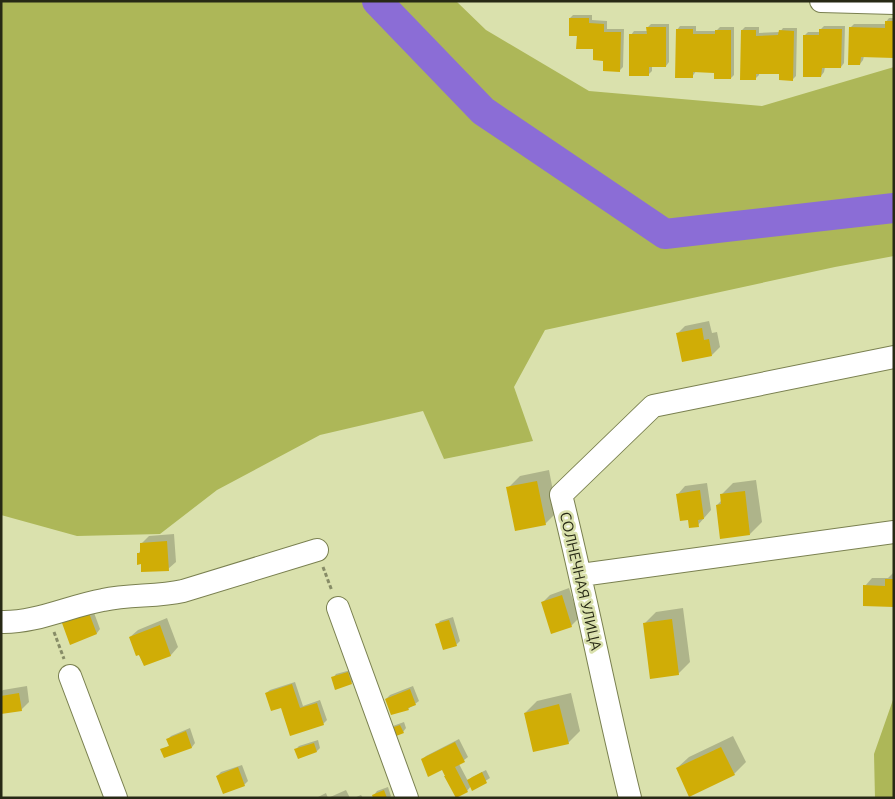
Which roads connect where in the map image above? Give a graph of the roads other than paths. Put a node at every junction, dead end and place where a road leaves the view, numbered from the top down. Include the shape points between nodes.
1 (821, 1) edge
2 (894, 3) edge
3 (894, 356) edge
4 (894, 532) edge
5 (317, 550) road end
6 (581, 575) junction
7 (338, 608) road end
8 (2, 625) edge
9 (70, 676) road end
10 (116, 798) edge
11 (407, 798) edge
12 (630, 798) edge

1 - 2 street
3 - 6 street, СОЛНЕЧНАЯ УЛИЦА via 653,406 561,495
4 - 6 street
5 - 8 street via 183,591 116,597
6 - 12 street, СОЛНЕЧНАЯ УЛИЦА
7 - 11 street
9 - 10 street

